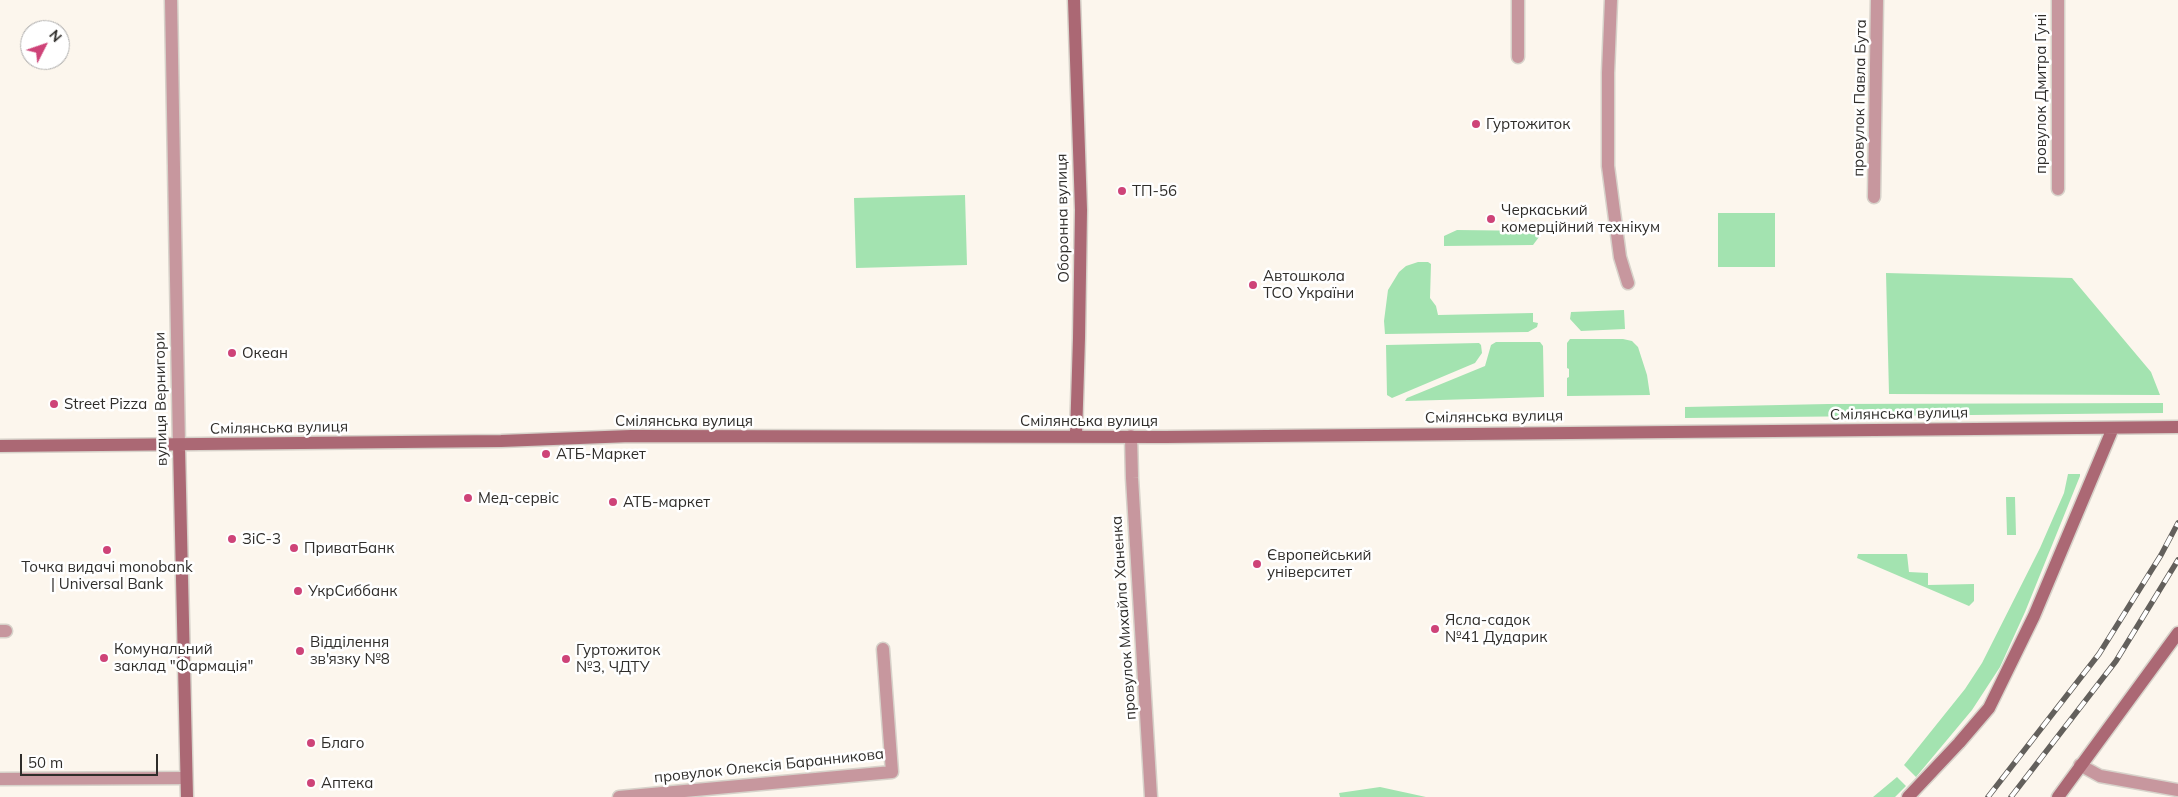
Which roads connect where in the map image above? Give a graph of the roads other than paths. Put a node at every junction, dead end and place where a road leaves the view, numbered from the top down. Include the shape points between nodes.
1 (171, 0) edge
2 (1074, 0) edge
3 (1518, 0) edge
4 (1611, 0) edge
5 (1877, 0) edge
6 (2058, 0) edge
7 (1518, 56) dead end
8 (2058, 189) dead end
9 (1874, 198) dead end
10 (1628, 283) dead end
11 (2178, 427) edge
12 (2113, 428) junction
13 (1076, 436) junction
14 (1131, 436) junction
15 (0, 446) edge
16 (179, 446) junction
17 (2178, 633) edge
18 (883, 649) dead end
19 (2080, 765) junction
20 (186, 778) junction
21 (0, 779) edge
22 (2178, 790) edge
23 (187, 797) edge
24 (619, 797) edge
25 (1151, 797) edge
26 (1908, 797) edge
27 (2058, 797) edge

1 - 16 street, вулиця Вернигори
2 - 13 main road, Оборонна вулиця via 1081,210
3 - 7 street
4 - 10 street via 1608,166 1620,257
5 - 9 street, провулок Павла Бута
6 - 8 street, провулок Дмитра Гуні
11 - 12 main road, Смілянська вулиця
12 - 14 main road, Смілянська вулиця
12 - 26 main road via 2034,616 1989,708
13 - 14 main road, Смілянська вулиця
13 - 16 main road, Смілянська вулиця via 631,436
14 - 25 street, провулок Михайла Ханенка
15 - 16 main road, Смілянська вулиця
16 - 20 main road, вулиця Вернигори
17 - 19 main road
18 - 24 street, провулок Олексія Баранникова via 892,772
19 - 22 street via 2100,776
19 - 27 main road
20 - 21 street
20 - 23 main road, вулиця Вернигори

